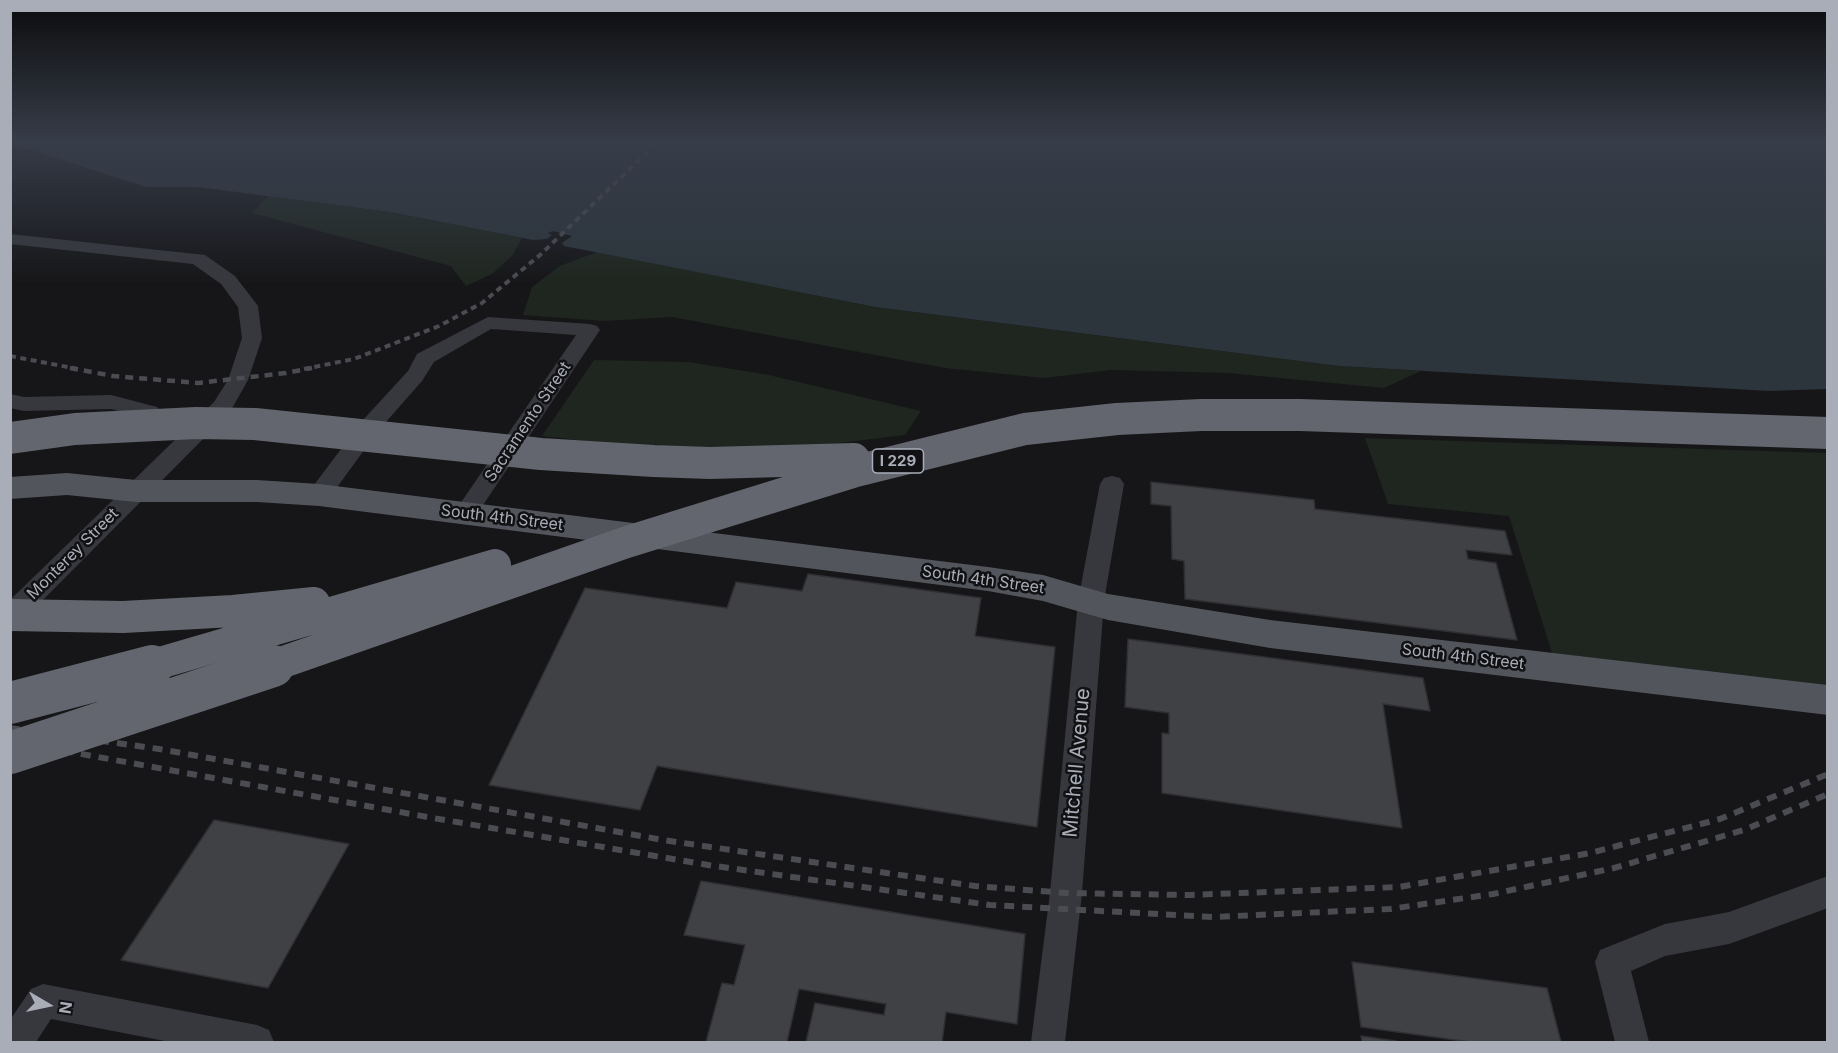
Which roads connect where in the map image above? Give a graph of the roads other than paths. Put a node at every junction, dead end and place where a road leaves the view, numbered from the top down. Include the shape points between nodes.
1 (10, 239) edge
2 (10, 401) edge
3 (1827, 433) edge
4 (10, 438) edge
5 (185, 445) junction
6 (854, 459) junction
7 (1112, 484) dead end
8 (10, 488) edge
9 (136, 491) junction
10 (319, 495) junction
11 (10, 508) edge
12 (465, 514) junction
13 (524, 577) junction
14 (1091, 601) junction
15 (10, 616) edge
16 (1827, 700) edge
17 (10, 703) edge
18 (10, 753) edge
19 (1827, 892) edge
20 (16, 1042) edge
21 (257, 1042) edge
22 (1048, 1042) edge
23 (1632, 1042) edge

1 - 5 street, Monterey Street via 198,259 228,280 248,306 252,338 238,380 222,407
2 - 5 street via 111,402 149,412
3 - 6 highway, I 229, bridge via 1203,415 1027,429
3 - 13 highway, I 229, bridge via 1300,415 1201,415 1060,425 1025,429 856,471
4 - 6 highway, bridge via 75,429 255,424 541,454 654,461
5 - 9 street, Monterey Street
6 - 17 highway, I 229, bridge via 588,534 181,658
7 - 14 street, Mitchell Avenue
8 - 9 main road via 67,484
9 - 10 main road, South 4th Street
9 - 11 main road
9 - 15 street, Monterey Street
10 - 12 main road, South 4th Street
10 - 12 street, Sacramento Street via 370,426 424,363 417,352 488,323 590,330
12 - 14 main road, South 4th Street via 988,579
13 - 15 highway, bridge via 233,611 123,617
13 - 18 highway, I 229, bridge via 323,649
14 - 16 main road, South 4th Street via 1270,634
14 - 22 street, Mitchell Avenue via 1066,893
19 - 23 street via 1729,928 1665,940 1612,962
20 - 21 street via 43,1001

